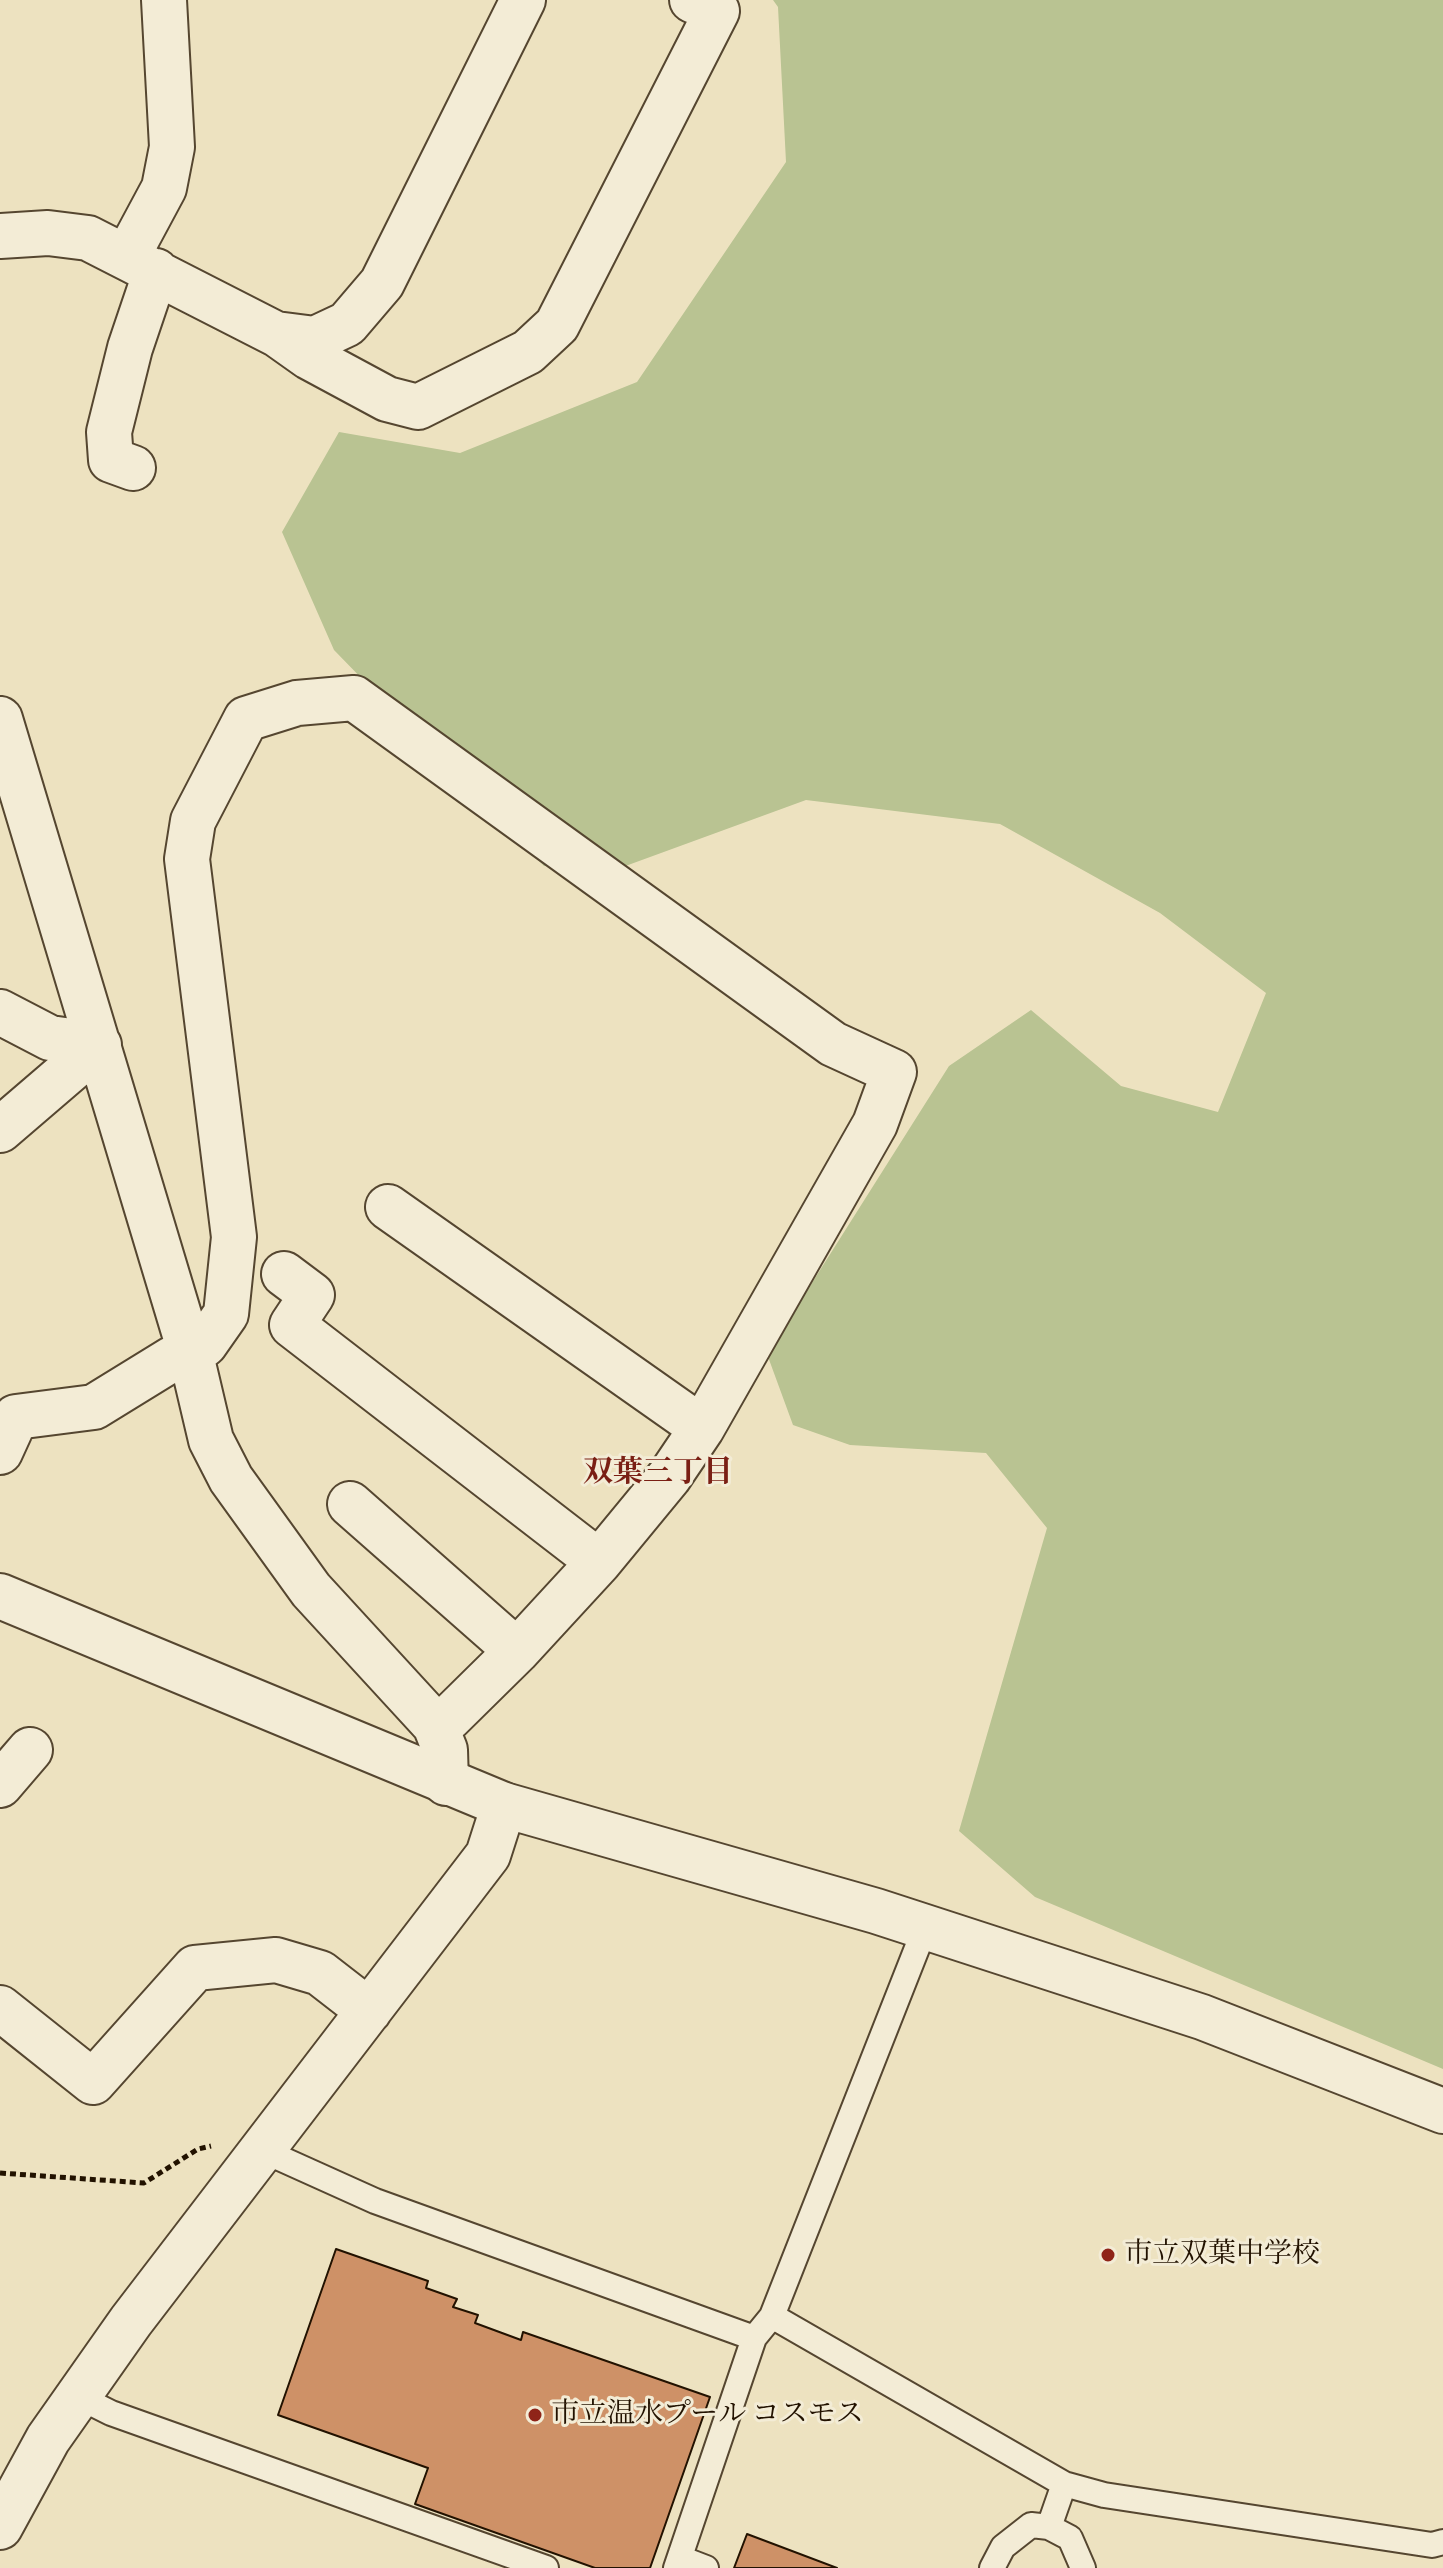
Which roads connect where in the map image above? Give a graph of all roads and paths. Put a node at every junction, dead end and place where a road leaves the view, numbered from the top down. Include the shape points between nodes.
1 (164, 0) edge
2 (523, 0) edge
3 (692, 0) edge
4 (0, 236) edge
5 (141, 264) junction
6 (276, 334) junction
7 (133, 468) dead end
8 (0, 719) edge
9 (0, 1012) edge
10 (99, 1045) junction
11 (0, 1130) edge
12 (388, 1207) dead end
13 (284, 1274) dead end
14 (191, 1355) junction
15 (702, 1428) junction
16 (0, 1452) edge
17 (350, 1504) dead end
18 (599, 1562) junction
19 (0, 1596) edge
20 (517, 1651) junction
21 (435, 1725) junction
22 (30, 1750) dead end
23 (446, 1783) junction
24 (0, 1785) edge
25 (504, 1805) junction
26 (925, 1928) junction
27 (0, 2008) edge
28 (369, 2011) junction
29 (1443, 2111) edge
30 (264, 2151) junction
31 (0, 2173) edge
32 (772, 2316) junction
33 (754, 2338) junction
34 (77, 2396) junction
35 (1064, 2484) junction
36 (0, 2527) edge
37 (1049, 2527) junction
38 (1443, 2542) edge
39 (678, 2563) edge
40 (546, 2568) edge
41 (706, 2568) edge
42 (992, 2568) edge
43 (1083, 2568) edge

1 - 5 street via 172,147
2 - 6 street via 382,283 347,324 315,339
3 - 6 street via 717,11 557,325 528,352 418,407 387,399
4 - 5 street via 48,233 88,238
5 - 6 street
5 - 7 street via 130,348 109,432 111,460
8 - 10 street
9 - 10 street via 50,1038
10 - 11 street
10 - 14 street
12 - 15 street
13 - 18 street via 312,1295 292,1325
14 - 15 street via 226,1314 234,1237 187,859 193,821 246,719 297,703 354,698 833,1044 894,1072 875,1124
14 - 16 street via 172,1359 94,1407 16,1417
14 - 21 street via 211,1440 231,1479 311,1590
15 - 18 street
17 - 20 street
18 - 20 street
19 - 23 street
20 - 21 street via 449,1718
21 - 23 street via 445,1750
22 - 24 street
23 - 25 street
25 - 26 street
25 - 28 street via 488,1855
26 - 29 street via 1202,2017
26 - 32 lane
27 - 28 street via 93,2082 195,1968 276,1960 320,1973
28 - 30 street
30 - 31 path via 225,2144 198,2149 144,2183
30 - 33 lane via 375,2201
30 - 34 street
32 - 33 lane
32 - 35 lane
33 - 39 lane
34 - 36 street
34 - 40 lane via 111,2413
35 - 37 lane
35 - 38 lane via 1104,2495 1432,2545
37 - 42 lane via 1031,2525 1020,2532 1003,2547
37 - 43 lane via 1070,2538
39 - 41 lane

